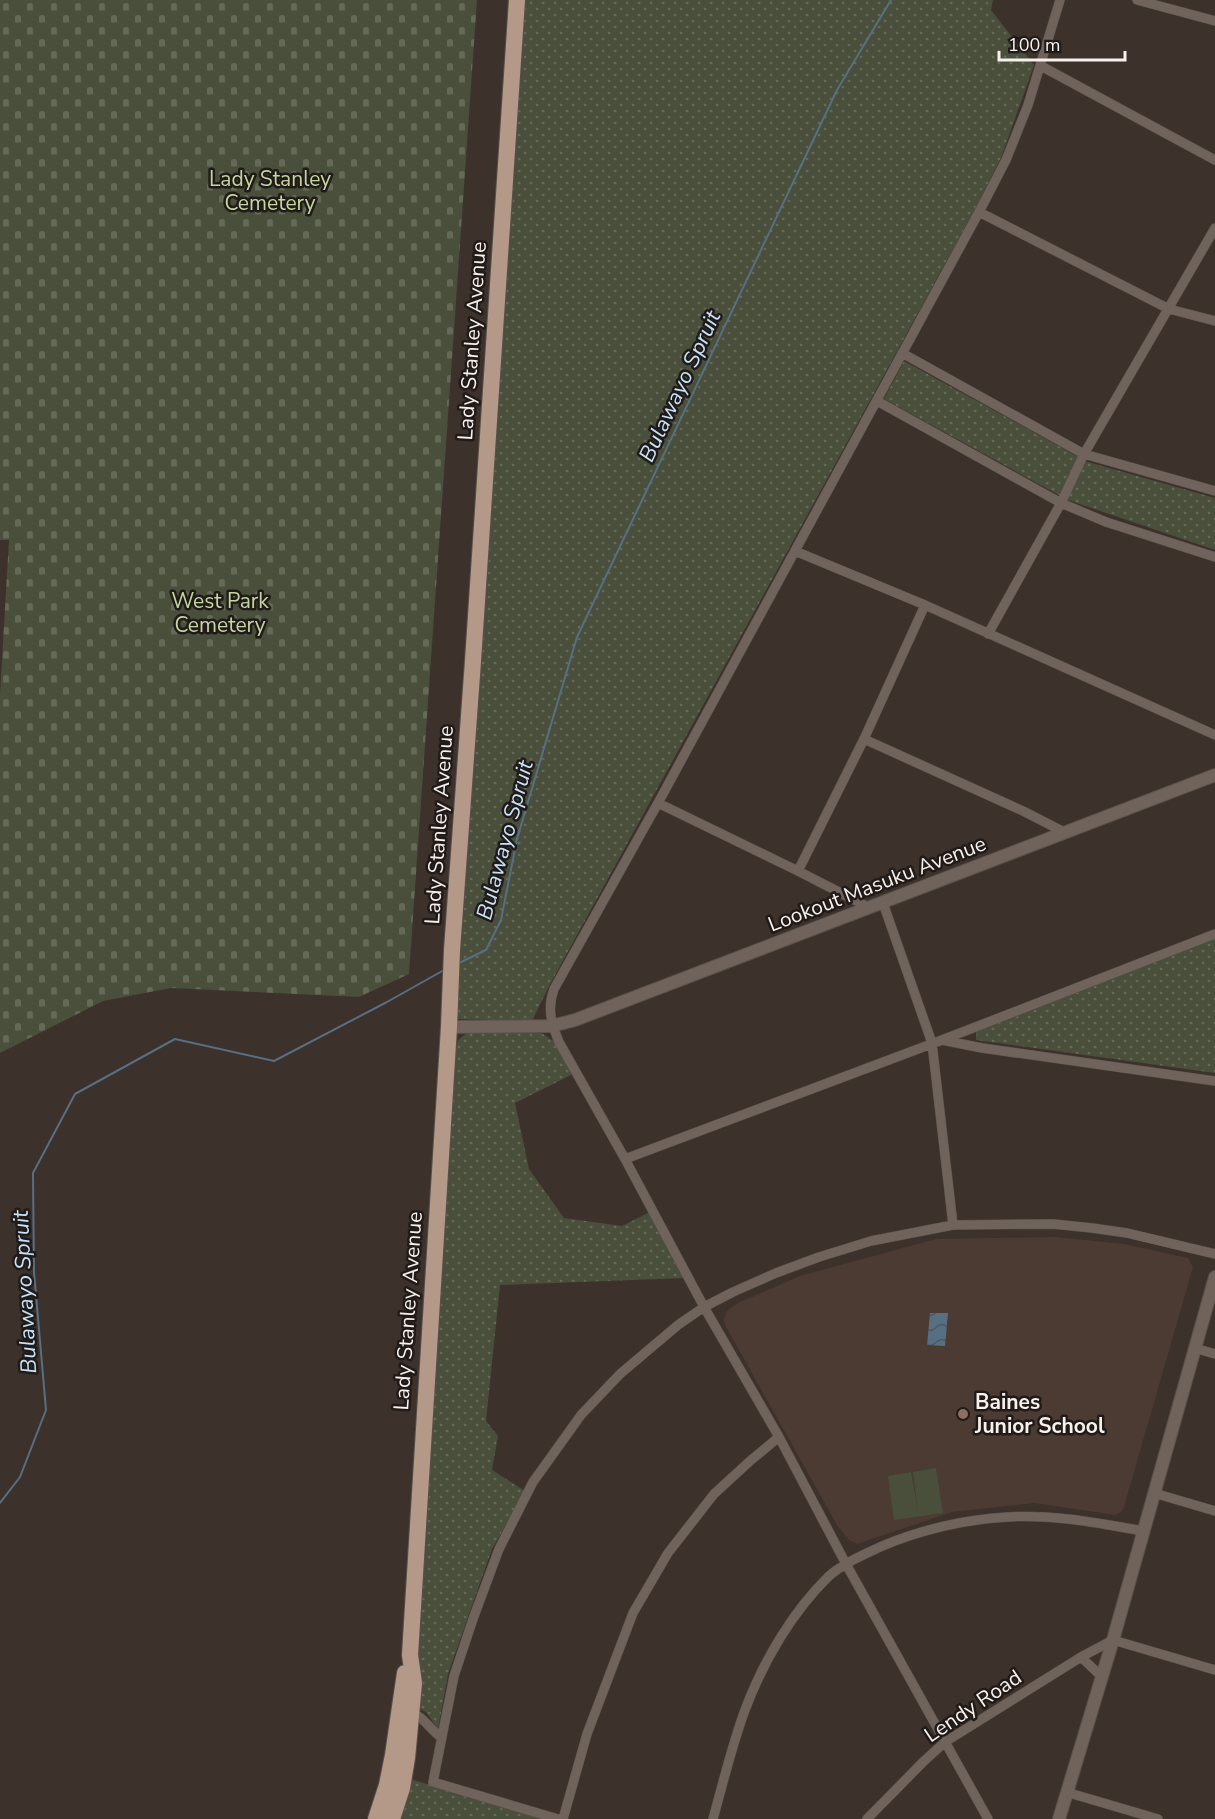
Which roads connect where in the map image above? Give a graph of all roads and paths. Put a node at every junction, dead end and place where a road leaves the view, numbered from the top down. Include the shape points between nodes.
1 (517, 0) edge
2 (1060, 0) edge
3 (1137, 0) edge
4 (1215, 21) edge
5 (1041, 66) junction
6 (1215, 160) edge
7 (979, 212) junction
8 (1215, 228) edge
9 (1169, 309) junction
10 (1215, 321) edge
11 (902, 353) junction
12 (877, 401) junction
13 (1084, 454) junction
14 (1215, 491) edge
15 (1061, 503) junction
16 (795, 551) junction
17 (1215, 557) edge
18 (925, 605) junction
19 (988, 634) junction
20 (1215, 735) edge
21 (864, 739) junction
22 (1215, 775) edge
23 (658, 803) junction
24 (1066, 833) junction
25 (798, 871) junction
26 (883, 903) junction
27 (870, 908) junction
28 (1215, 934) edge
29 (552, 1026) junction
30 (449, 1027) junction
31 (942, 1040) junction
32 (932, 1043) junction
33 (1215, 1081) edge
34 (625, 1160) junction
35 (953, 1226) junction
36 (1215, 1254) edge
37 (1215, 1276) edge
38 (704, 1307) junction
39 (1194, 1348) junction
40 (1215, 1354) edge
41 (779, 1437) junction
42 (1154, 1493) junction
43 (1215, 1511) edge
44 (1143, 1531) junction
45 (846, 1564) junction
46 (1113, 1640) junction
47 (1081, 1657) junction
48 (1215, 1670) edge
49 (1102, 1677) junction
50 (405, 1712) junction
51 (441, 1737) junction
52 (945, 1742) junction
53 (1066, 1792) junction
54 (376, 1819) edge
55 (392, 1819) edge
56 (558, 1819) edge
57 (563, 1819) edge
58 (713, 1819) edge
59 (867, 1819) edge
60 (988, 1819) edge
61 (1059, 1819) edge
62 (1158, 1819) edge

1 - 30 highway, Lady Stanley Avenue
2 - 5 street
3 - 4 street
5 - 6 street
5 - 7 street via 1006,160
7 - 9 street
7 - 11 street
8 - 9 street
9 - 10 street
9 - 13 street
11 - 12 street
11 - 13 street
12 - 15 street
12 - 16 street
13 - 14 street
13 - 15 street
15 - 17 street via 1106,522
15 - 19 street
16 - 18 street
16 - 23 street
18 - 19 street
18 - 21 street
19 - 20 street
21 - 24 street
21 - 25 street
22 - 24 street, Lookout Masuku Avenue
23 - 25 street
23 - 29 street via 554,989 549,1011
24 - 26 street, Lookout Masuku Avenue
25 - 27 street
26 - 27 street, Lookout Masuku Avenue
26 - 32 street
27 - 29 street, Lookout Masuku Avenue
28 - 31 street
29 - 30 street, Lookout Masuku Avenue
29 - 34 street
30 - 50 highway, Lady Stanley Avenue via 410,1654 414,1683
31 - 32 street
31 - 33 street
32 - 34 street
32 - 35 street
34 - 38 street
35 - 36 street via 1053,1224 1092,1228
35 - 38 street via 871,1241 819,1257
37 - 39 street
38 - 41 street
38 - 51 street via 620,1374 581,1414 533,1482 499,1549 473,1619 454,1676
39 - 40 street
39 - 42 street
41 - 45 street
41 - 57 street via 714,1494 668,1553 633,1613 587,1734
42 - 43 street
42 - 44 street
44 - 45 street via 1051,1518 973,1521 894,1541
44 - 46 street
45 - 52 street
45 - 58 street via 806,1603 768,1661 742,1718
46 - 47 street, Lendy Road
46 - 48 street
46 - 49 street
47 - 49 street
47 - 52 street, Lendy Road
49 - 53 street
50 - 51 street via 420,1716
50 - 54 highway, Lady Stanley Avenue
50 - 55 highway, Lady Stanley Avenue via 402,1788
51 - 56 street via 433,1782
52 - 59 street, Lendy Road
52 - 60 street
53 - 61 street
53 - 62 street

